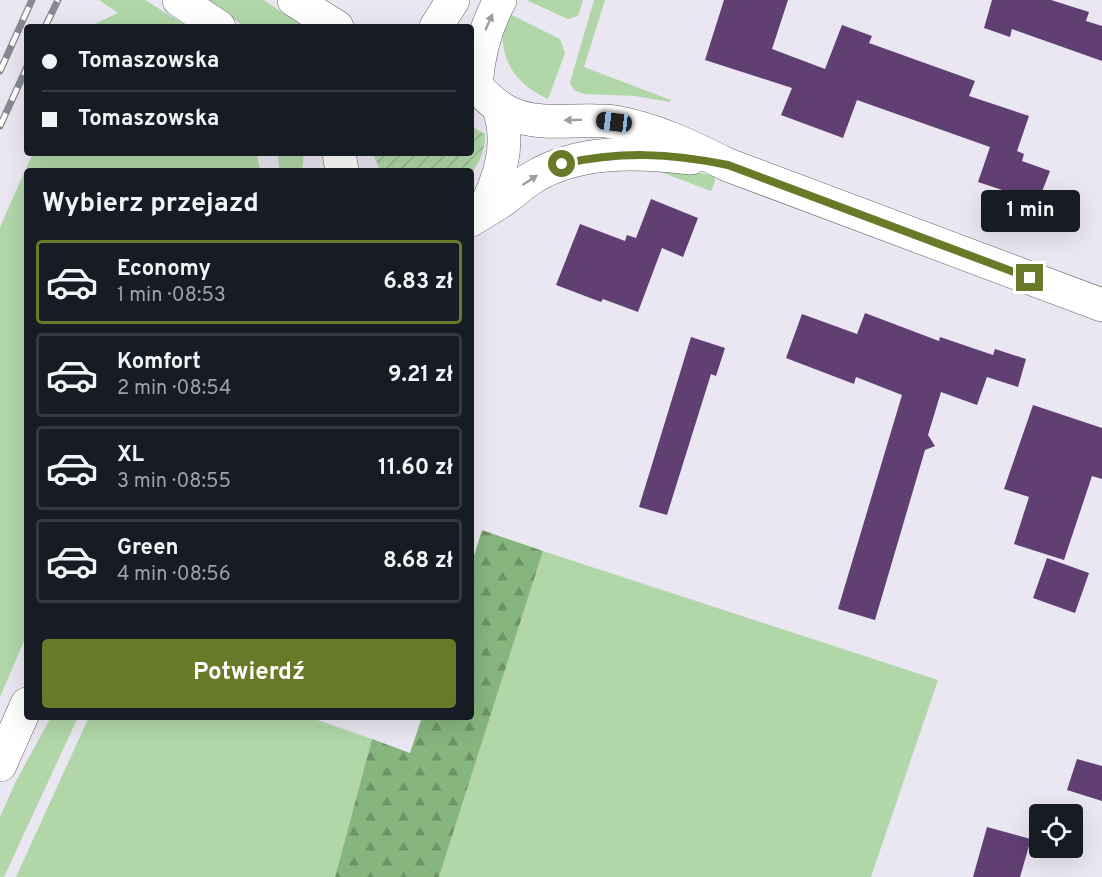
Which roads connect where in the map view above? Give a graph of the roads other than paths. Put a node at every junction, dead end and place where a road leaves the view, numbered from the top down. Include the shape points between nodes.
1 (180, 0) edge
2 (294, 0) edge
3 (453, 0) edge
4 (500, 0) edge
5 (215, 24) edge
6 (331, 24) edge
7 (438, 24) edge
8 (482, 91) edge
9 (728, 165) junction
10 (476, 216) edge
11 (1102, 305) edge
12 (24, 711) edge
13 (0, 765) edge

1 - 5 street
2 - 6 street
3 - 7 street
8 -> 4 street via 478,59
9 -> 8 street via 632,126 596,120 533,120 510,113
8 - 10 street via 505,131 500,173
10 -> 9 street via 533,177 581,160 656,155
9 - 11 street
12 - 13 street

